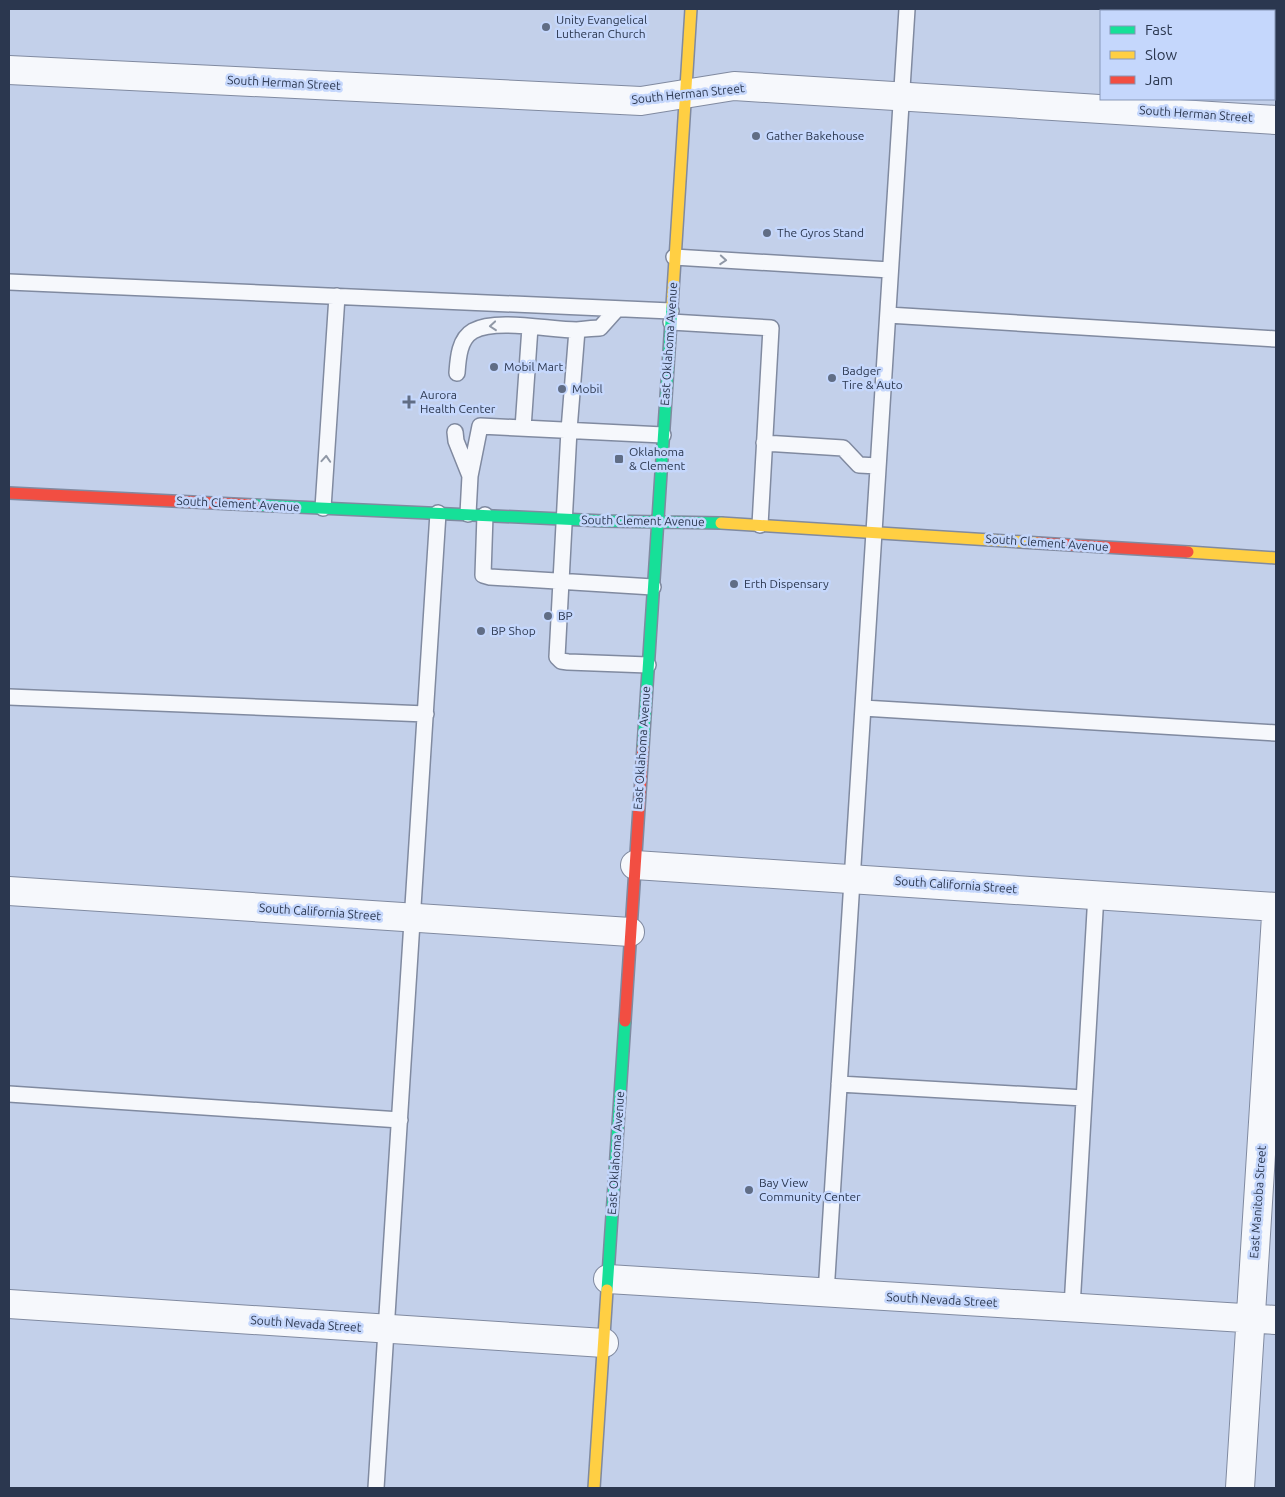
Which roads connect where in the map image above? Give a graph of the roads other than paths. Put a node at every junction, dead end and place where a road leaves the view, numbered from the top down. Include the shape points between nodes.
1 (691, 9) edge
2 (907, 9) edge
3 (9, 70) edge
4 (685, 94) junction
5 (902, 96) junction
6 (1276, 120) edge
7 (674, 257) junction
8 (890, 270) junction
9 (9, 282) edge
10 (337, 296) junction
11 (617, 309) junction
12 (888, 315) junction
13 (671, 317) junction
14 (530, 327) junction
15 (577, 330) junction
16 (1276, 339) edge
17 (457, 373) dead end
18 (523, 428) junction
19 (569, 430) junction
20 (454, 432) dead end
21 (663, 435) junction
22 (764, 443) junction
23 (878, 466) junction
24 (470, 476) junction
25 (9, 493) edge
26 (322, 508) junction
27 (438, 513) junction
28 (468, 514) junction
29 (485, 515) junction
30 (564, 519) junction
31 (657, 521) junction
32 (760, 525) junction
33 (874, 532) junction
34 (1276, 558) edge
35 (561, 582) junction
36 (653, 587) junction
37 (648, 664) junction
38 (9, 697) edge
39 (863, 708) junction
40 (426, 714) junction
41 (1276, 733) edge
42 (635, 865) junction
43 (852, 879) junction
44 (9, 891) edge
45 (1096, 894) junction
46 (1276, 907) edge
47 (1276, 916) edge
48 (413, 918) junction
49 (630, 932) junction
50 (839, 1084) junction
51 (9, 1094) edge
52 (1084, 1098) junction
53 (400, 1120) junction
54 (608, 1279) junction
55 (826, 1292) junction
56 (9, 1304) edge
57 (1072, 1308) junction
58 (1264, 1319) edge
59 (386, 1329) junction
60 (604, 1343) junction
61 (376, 1488) edge
62 (594, 1488) edge
63 (1240, 1488) edge

1 - 4 main road, East Oklahoma Avenue
2 - 5 lane
3 - 4 street, South Herman Street via 641,101
4 - 5 street, South Herman Street via 734,86
4 - 7 main road, East Oklahoma Avenue
5 - 6 street, South Herman Street
5 - 8 lane
7 -> 8 lane
7 - 13 main road, East Oklahoma Avenue
8 - 12 lane
9 - 10 lane
10 - 11 lane
26 -> 10 lane
11 - 13 lane
11 - 15 lane via 600,328
12 - 16 lane
12 - 23 lane
13 - 21 main road, East Oklahoma Avenue
13 - 22 lane via 771,328
14 - 15 lane
14 -> 17 lane via 489,326 472,332 462,343
14 - 18 lane
15 - 19 lane
18 - 19 lane
18 - 24 lane via 480,426
19 - 21 lane
19 - 30 lane
20 - 24 lane
21 - 31 main road, East Oklahoma Avenue
22 - 23 lane via 843,448 859,465
22 - 32 lane
23 - 33 lane
24 - 28 lane
25 - 26 main road, South Clement Avenue
26 - 27 main road, South Clement Avenue
27 - 28 main road, South Clement Avenue
27 - 40 lane
28 - 29 main road, South Clement Avenue
29 - 30 main road, South Clement Avenue
29 - 35 lane via 483,575
30 - 31 main road, South Clement Avenue
30 - 35 lane
31 - 32 main road, South Clement Avenue
31 - 36 main road, East Oklahoma Avenue
32 - 33 main road, South Clement Avenue
33 - 34 main road, South Clement Avenue
33 - 39 lane
35 - 36 lane
35 - 37 lane via 558,657 561,661
36 - 37 main road, East Oklahoma Avenue
37 - 42 main road, East Oklahoma Avenue
38 - 40 lane
39 - 41 lane
39 - 43 lane
40 - 48 lane
42 - 43 street, South California Street
42 - 49 main road, East Oklahoma Avenue
43 - 45 street, South California Street
43 - 50 lane
44 - 48 street, South California Street
45 - 46 street, South California Street
45 - 52 lane
47 - 58 street, East Manitoba Street
48 - 49 street, South California Street
48 - 53 lane
49 - 54 main road, East Oklahoma Avenue
50 - 52 lane
50 - 55 lane
51 - 53 lane
52 - 57 lane
53 - 59 lane
54 - 55 street, South Nevada Street
54 - 60 main road, East Oklahoma Avenue
55 - 57 street, South Nevada Street
56 - 59 street, South Nevada Street
57 - 58 street, South Nevada Street
58 - 63 street, East Manitoba Street
59 - 60 street, South Nevada Street
59 - 61 lane
60 - 62 main road, East Oklahoma Avenue

